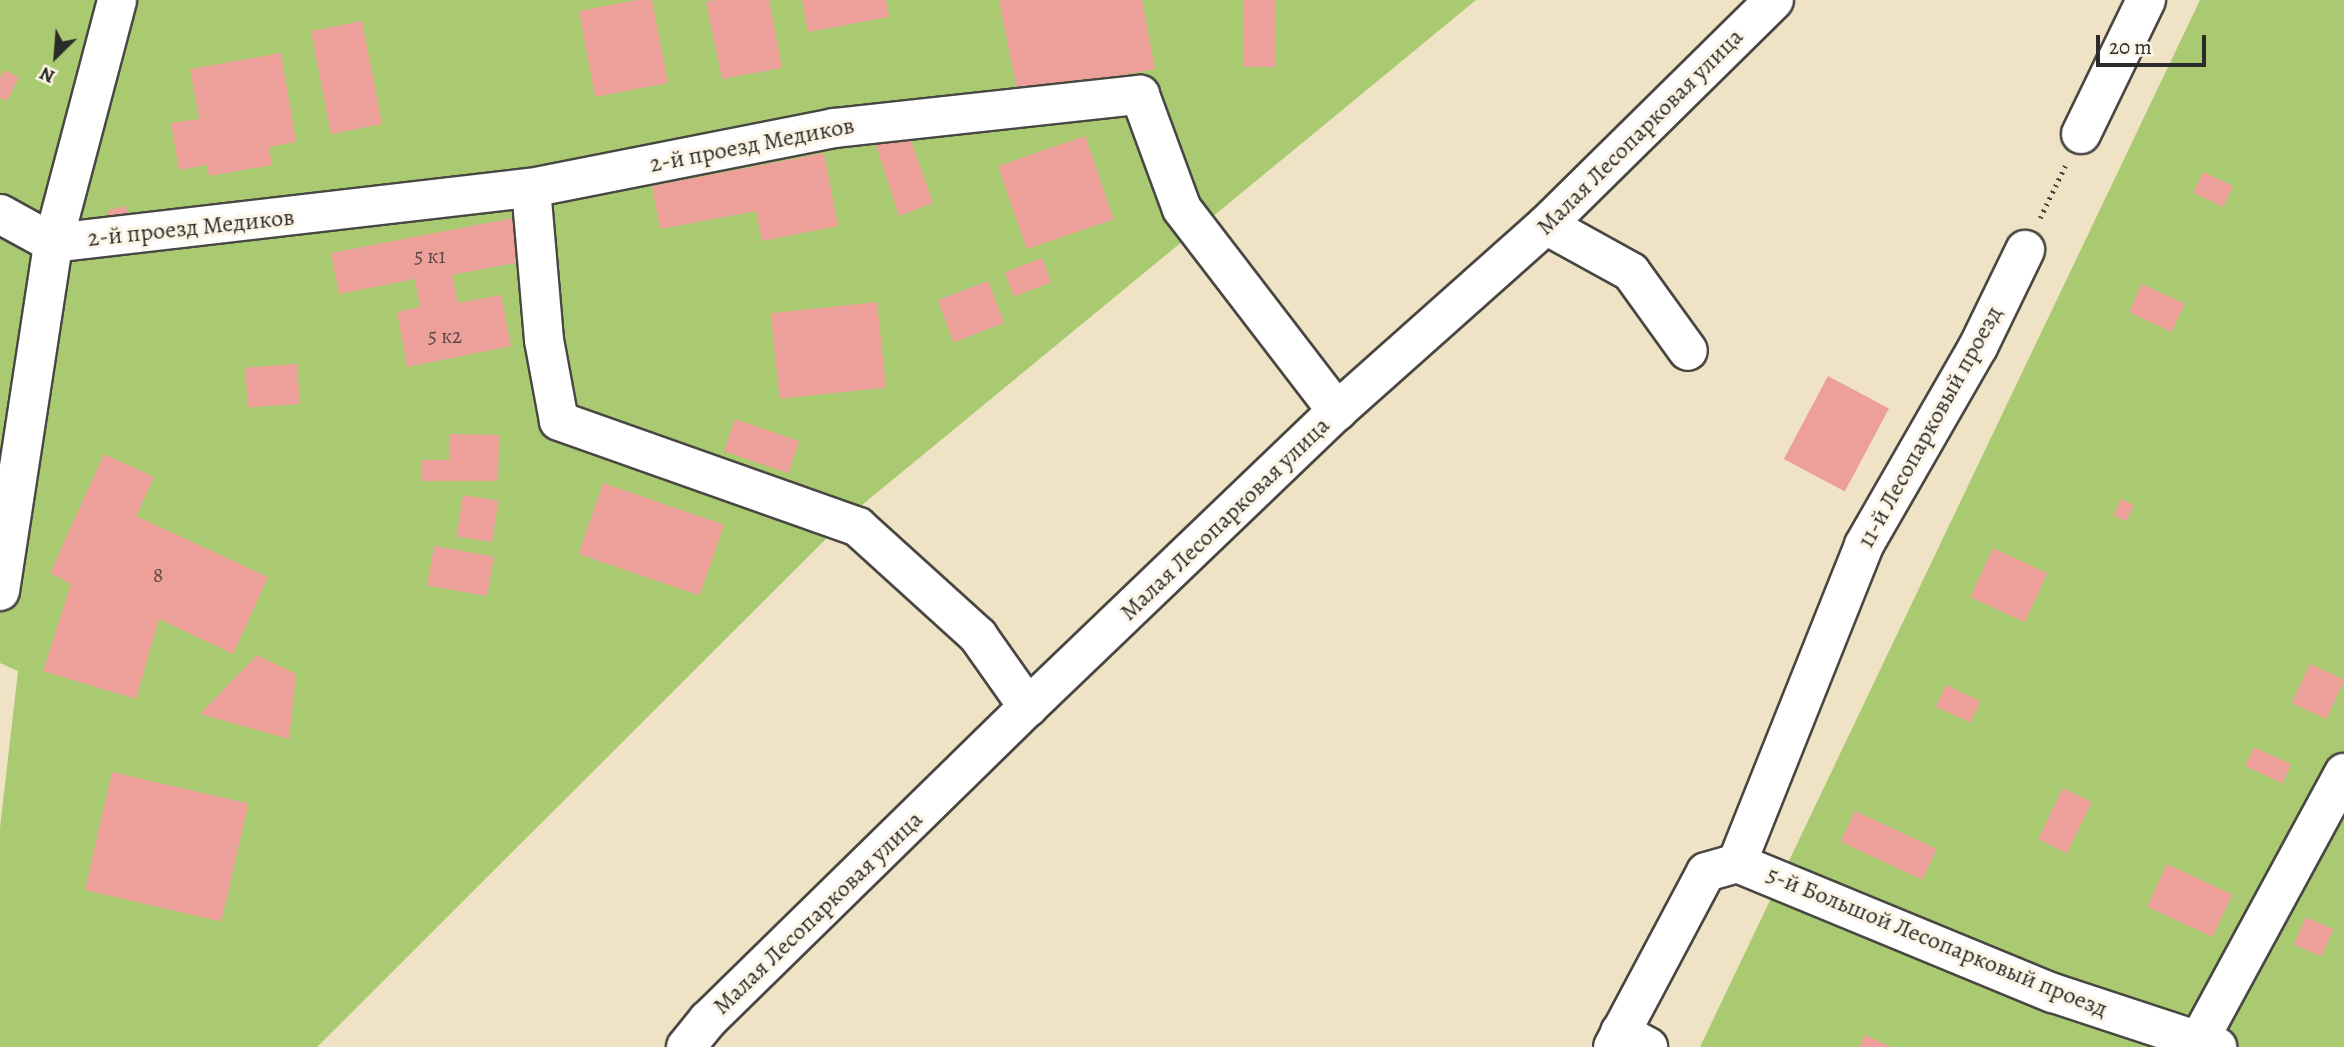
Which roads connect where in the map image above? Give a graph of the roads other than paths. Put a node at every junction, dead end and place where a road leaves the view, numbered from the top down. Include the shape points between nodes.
1 (117, 0) edge
2 (1774, 0) edge
3 (2146, 0) edge
4 (2081, 134) road end
5 (531, 188) junction
6 (0, 214) edge
7 (1546, 225) junction
8 (53, 243) junction
9 (2025, 250) road end
10 (1688, 351) dead end
11 (1337, 411) junction
12 (3, 539) edge
13 (0, 591) edge
14 (1028, 707) junction
15 (2344, 774) edge
16 (1737, 863) junction
17 (1627, 1042) edge
18 (2208, 1043) edge
19 (686, 1047) edge

1 - 8 street
2 - 7 street, Малая Лесопарковая улица
3 - 4 street
5 - 8 street, 2-й проезд Медиков
5 - 11 street, 2-й проезд Медиков via 834,128 1140,95 1182,209
5 - 14 street via 544,340 559,421 858,527 978,636
6 - 8 street, 2-й проезд Медиков
7 - 10 street via 1631,272
7 - 11 street, Малая Лесопарковая улица
8 - 12 street
9 - 16 street, 11-й Лесопарковый проезд via 1978,347 1864,545
11 - 14 street, Малая Лесопарковая улица
12 - 13 street
14 - 19 street, Малая Лесопарковая улица via 708,1020
15 - 18 street
16 - 17 street via 1706,872
16 - 18 street, 5-й Большой Лесопарковый проезд via 2053,993

